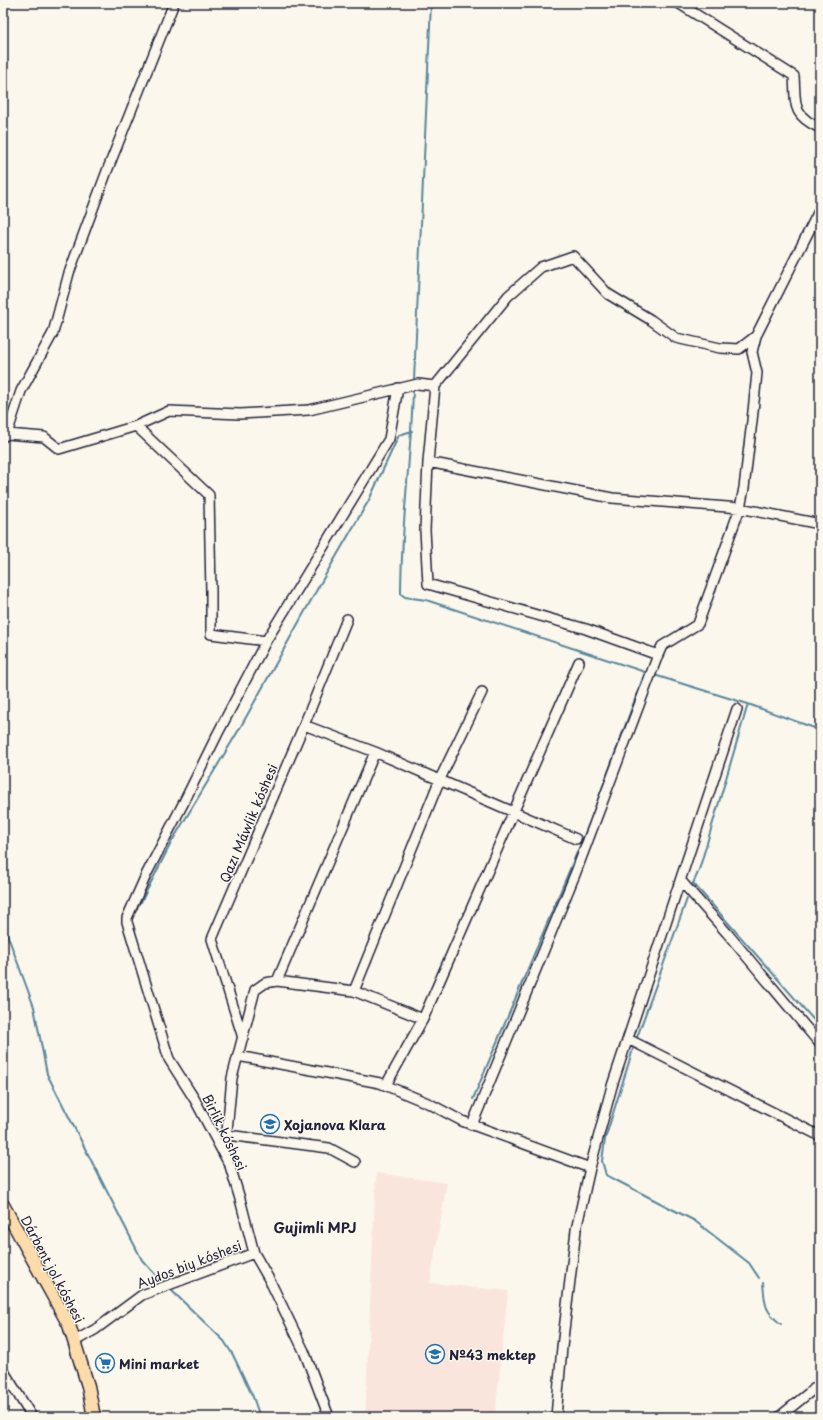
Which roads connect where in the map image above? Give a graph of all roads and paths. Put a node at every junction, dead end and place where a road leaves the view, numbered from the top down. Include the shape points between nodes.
1 (174, 3) edge
2 (678, 3) edge
3 (820, 128) edge
4 (820, 209) edge
5 (756, 336) junction
6 (435, 386) junction
7 (398, 388) junction
8 (136, 426) junction
9 (5, 435) edge
10 (428, 462) junction
11 (740, 508) junction
12 (820, 524) edge
13 (347, 619) dead end
14 (266, 641) junction
15 (658, 655) junction
16 (579, 662) dead end
17 (482, 692) dead end
18 (737, 709) dead end
19 (304, 725) junction
20 (375, 752) junction
21 (440, 780) junction
22 (513, 811) junction
23 (576, 839) dead end
24 (681, 881) junction
25 (277, 981) junction
26 (354, 992) junction
27 (423, 1019) junction
28 (243, 1039) junction
29 (628, 1039) junction
30 (820, 1044) edge
31 (238, 1056) junction
32 (386, 1085) junction
33 (472, 1125) junction
34 (227, 1135) junction
35 (820, 1136) edge
36 (355, 1162) dead end
37 (230, 1166) junction
38 (590, 1168) junction
39 (3, 1205) edge
40 (254, 1253) junction
41 (75, 1340) junction
42 (3, 1370) edge
43 (820, 1384) edge
44 (32, 1417) edge
45 (94, 1417) edge
46 (329, 1417) edge
47 (556, 1417) edge
48 (779, 1417) edge

1 - 9 street via 69,273 53,332 21,391
2 - 3 street via 794,76 796,109 807,122
4 - 5 street
5 - 6 street via 740,349 720,348 676,338 608,294 573,256 541,267 508,296
5 - 11 street via 752,352 757,373 756,386
6 - 7 street via 418,384
6 - 10 street
7 - 8 street via 309,410 240,414 169,411
7 - 14 street via 389,440
8 - 9 street via 59,449 44,437
8 - 14 street via 209,496 211,634
10 - 11 street via 612,498
10 - 15 street via 428,584 586,629
11 - 12 street
11 - 15 street via 698,624 662,646
13 - 19 street, Qazı Máwlik kóshesi
14 - 37 street, Birlik kóshesi via 147,873 127,918 169,1058
15 - 33 street via 576,872
16 - 22 street
17 - 21 street
18 - 24 street
19 - 20 street
19 - 28 street, Qazı Máwlik kóshesi via 212,938
20 - 21 street
20 - 25 street
21 - 22 street
21 - 26 street
22 - 23 street
22 - 27 street
24 - 29 street
24 - 30 street
25 - 26 street
25 - 28 street via 265,983 255,990
26 - 27 street
27 - 32 street
28 - 31 street
29 - 35 street
29 - 38 street via 612,1086
31 - 32 street
31 - 34 street via 232,1078
32 - 33 street
33 - 38 street
34 - 36 street via 329,1148
34 - 37 street
37 - 40 street, Birlik kóshesi
38 - 47 street via 572,1257
39 - 41 main road, Dárbent jol kóshesi via 69,1324
40 - 41 street, Aydos biy kóshesi via 142,1295 96,1329
40 - 46 street, Birlik kóshesi via 304,1351
41 - 45 main road, Dárbent jol kóshesi
42 - 44 street
43 - 48 street

